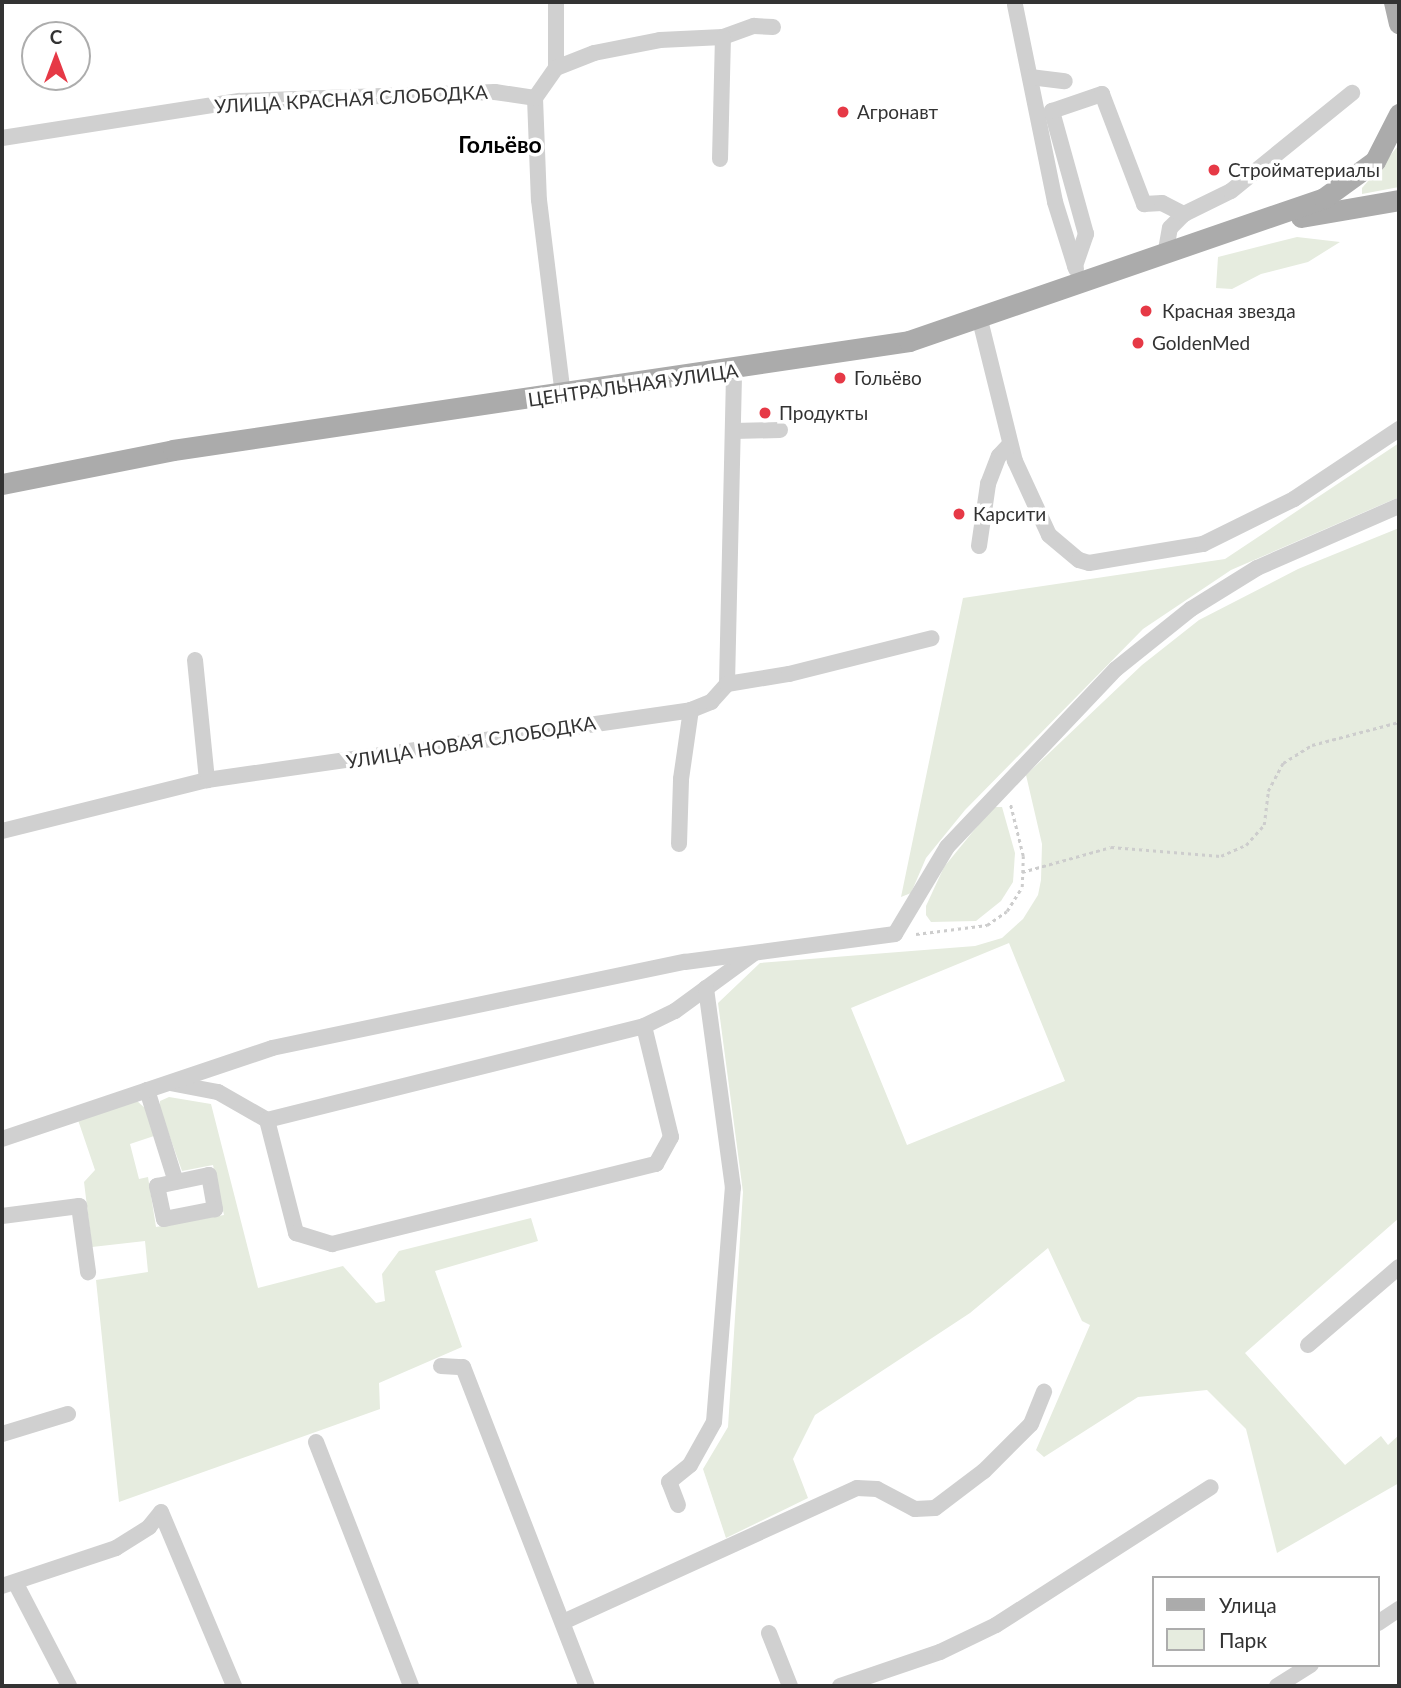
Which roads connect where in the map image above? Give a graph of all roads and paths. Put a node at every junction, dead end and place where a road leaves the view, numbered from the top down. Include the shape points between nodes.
1 (556, 2) edge
2 (1394, 2) edge
3 (1015, 5) dead end
4 (1399, 23) edge
5 (773, 27) dead end
6 (723, 37) junction
7 (556, 68) junction
8 (1030, 77) junction
9 (1065, 81) dead end
10 (1352, 93) dead end
11 (535, 97) junction
12 (1399, 114) edge
13 (2, 138) edge
14 (720, 159) dead end
15 (1399, 200) edge
16 (1184, 214) junction
17 (1250, 225) junction
18 (1166, 250) junction
19 (1078, 273) junction
20 (980, 320) junction
21 (734, 370) junction
22 (563, 395) junction
23 (1399, 429) edge
24 (780, 430) dead end
25 (733, 431) junction
26 (1010, 444) junction
27 (2, 484) edge
28 (1399, 506) edge
29 (979, 546) dead end
30 (932, 638) dead end
31 (195, 660) dead end
32 (727, 684) junction
33 (691, 710) junction
34 (1399, 722) edge
35 (207, 780) junction
36 (1003, 784) junction
37 (2, 831) edge
38 (678, 844) dead end
39 (1023, 872) junction
40 (895, 934) junction
41 (755, 953) junction
42 (706, 988) junction
43 (644, 1026) junction
44 (169, 1083) junction
45 (148, 1090) junction
46 (267, 1120) junction
47 (2, 1139) edge
48 (176, 1182) dead end
49 (2, 1216) edge
50 (1399, 1267) edge
51 (88, 1272) dead end
52 (1308, 1346) dead end
53 (441, 1366) dead end
54 (1044, 1391) dead end
55 (68, 1414) dead end
56 (2, 1434) edge
57 (316, 1442) dead end
58 (1211, 1487) dead end
59 (678, 1505) dead end
60 (9, 1585) edge
61 (1399, 1609) edge
62 (563, 1622) junction
63 (1380, 1622) edge
64 (769, 1633) dead end
65 (1308, 1667) edge
66 (69, 1686) edge
67 (234, 1686) edge
68 (411, 1686) edge
69 (587, 1686) edge
70 (790, 1686) edge
71 (840, 1686) edge
72 (1277, 1686) edge

1 - 7 street
2 - 4 main road
3 - 8 street
5 - 6 street via 754,26
6 - 7 street via 647,43 594,53
6 - 14 street
7 - 11 street
8 - 9 street
8 - 19 street via 1055,202
10 - 16 street via 1284,153 1231,191
11 - 13 street, УЛИЦА КРАСНАЯ СЛОБОДКА via 495,92 239,101
11 - 22 street via 539,200
12 - 17 main road via 1375,161 1324,198
15 - 17 main road
16 - 18 street via 1170,228
16 - 19 street via 1161,202 1144,204 1102,94 1052,111 1086,234
17 - 18 main road, ЦЕНТРАЛЬНАЯ УЛИЦА
18 - 19 main road, ЦЕНТРАЛЬНАЯ УЛИЦА
19 - 20 main road, ЦЕНТРАЛЬНАЯ УЛИЦА
20 - 21 main road, ЦЕНТРАЛЬНАЯ УЛИЦА via 909,341
20 - 26 street
21 - 22 main road, ЦЕНТРАЛЬНАЯ УЛИЦА
21 - 25 street
22 - 27 main road, ЦЕНТРАЛЬНАЯ УЛИЦА via 173,450
23 - 26 street via 1294,499 1203,544 1089,563 1049,535
24 - 25 street
25 - 32 street
26 - 29 street via 999,456 988,484
28 - 36 street via 1256,568 1191,609 1116,669
30 - 32 street via 789,674
31 - 35 street
32 - 33 street, УЛИЦА НОВАЯ СЛОБОДКА via 711,702
33 - 35 street, УЛИЦА НОВАЯ СЛОБОДКА
33 - 38 street
34 - 39 path via 1312,745 1283,764 1268,791 1264,825 1246,845 1220,856 1111,847
35 - 37 street, УЛИЦА НОВАЯ СЛОБОДКА
36 - 39 path via 1015,815
36 - 40 street via 947,847
39 - 40 path via 1021,887 1007,911 987,925
40 - 41 street
41 - 42 street
41 - 44 street via 685,962 272,1048
42 - 43 street
42 - 59 street via 733,1188 715,1422 690,1465 669,1482
43 - 46 street
43 - 46 street via 671,1137 656,1164 332,1244 296,1233
44 - 45 street
44 - 46 street via 218,1092
45 - 47 street
45 - 48 street
49 - 51 street via 79,1206
50 - 52 street
53 - 62 street via 463,1367
54 - 62 street via 1031,1423 984,1471 934,1508 915,1509 877,1489 857,1488
55 - 56 street
57 - 68 street
58 - 71 street via 996,1625 940,1652
60 - 66 street
60 - 67 street via 116,1548 149,1527 161,1511
61 - 63 street
62 - 69 street
64 - 70 street
65 - 72 street

